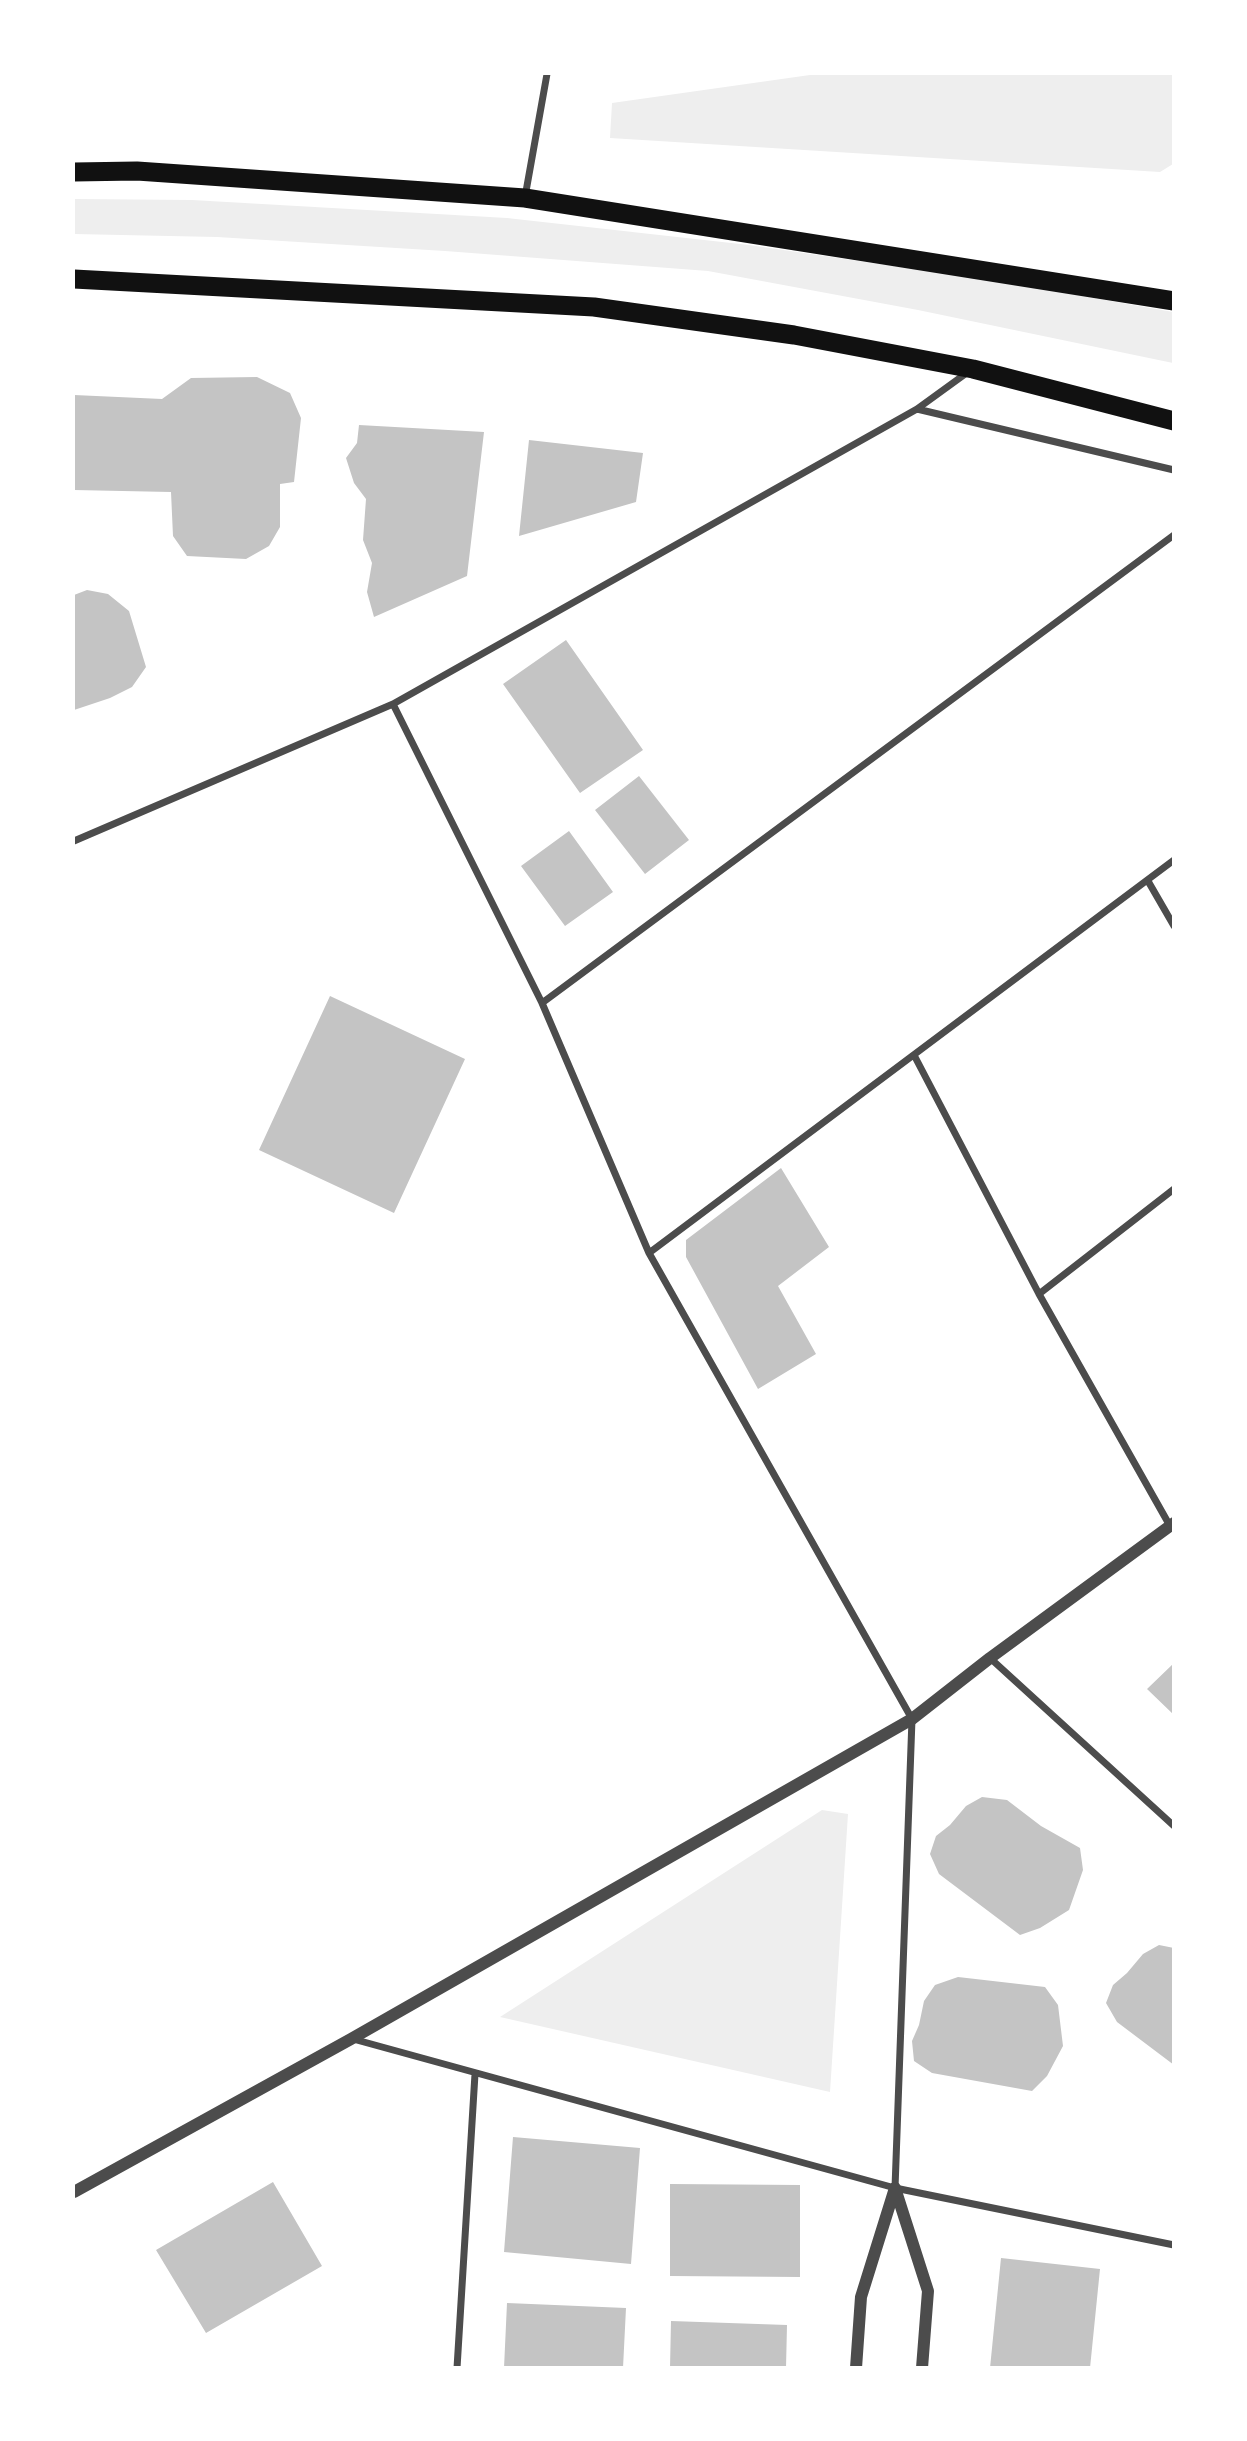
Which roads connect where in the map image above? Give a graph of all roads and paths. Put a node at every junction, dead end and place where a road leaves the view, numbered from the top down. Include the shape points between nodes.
1 (547, 74) edge
2 (74, 172) edge
3 (525, 198) junction
4 (74, 279) edge
5 (1174, 301) edge
6 (973, 369) junction
7 (917, 409) junction
8 (1174, 421) edge
9 (1174, 470) edge
10 (1174, 535) edge
11 (393, 704) junction
12 (74, 841) edge
13 (1174, 860) edge
14 (1148, 881) junction
15 (1174, 926) edge
16 (542, 1003) junction
17 (914, 1055) junction
18 (1174, 1189) edge
19 (649, 1254) junction
20 (1039, 1294) junction
21 (1172, 1524) edge
22 (990, 1658) junction
23 (912, 1719) junction
24 (1174, 1826) edge
25 (351, 2039) junction
26 (475, 2074) junction
27 (895, 2188) junction
28 (74, 2193) edge
29 (1174, 2245) edge
30 (457, 2368) edge
31 (856, 2368) edge
32 (922, 2368) edge

1 - 3 street
2 - 3 highway via 137,171
3 - 5 highway
4 - 6 highway via 594,307 794,335
6 - 7 street
6 - 8 highway
7 - 9 street
7 - 11 street
10 - 16 street
11 - 12 street
11 - 16 street
13 - 14 street
14 - 15 street
14 - 17 street
16 - 19 street
17 - 19 street
17 - 20 street
18 - 20 street
19 - 23 street
20 - 21 street
21 - 22 street
22 - 23 street
22 - 24 street
23 - 25 street
23 - 27 street
25 - 26 street
25 - 28 street
26 - 27 street
26 - 30 street
27 - 29 street
27 - 31 street via 861,2297
27 - 32 street via 928,2291

